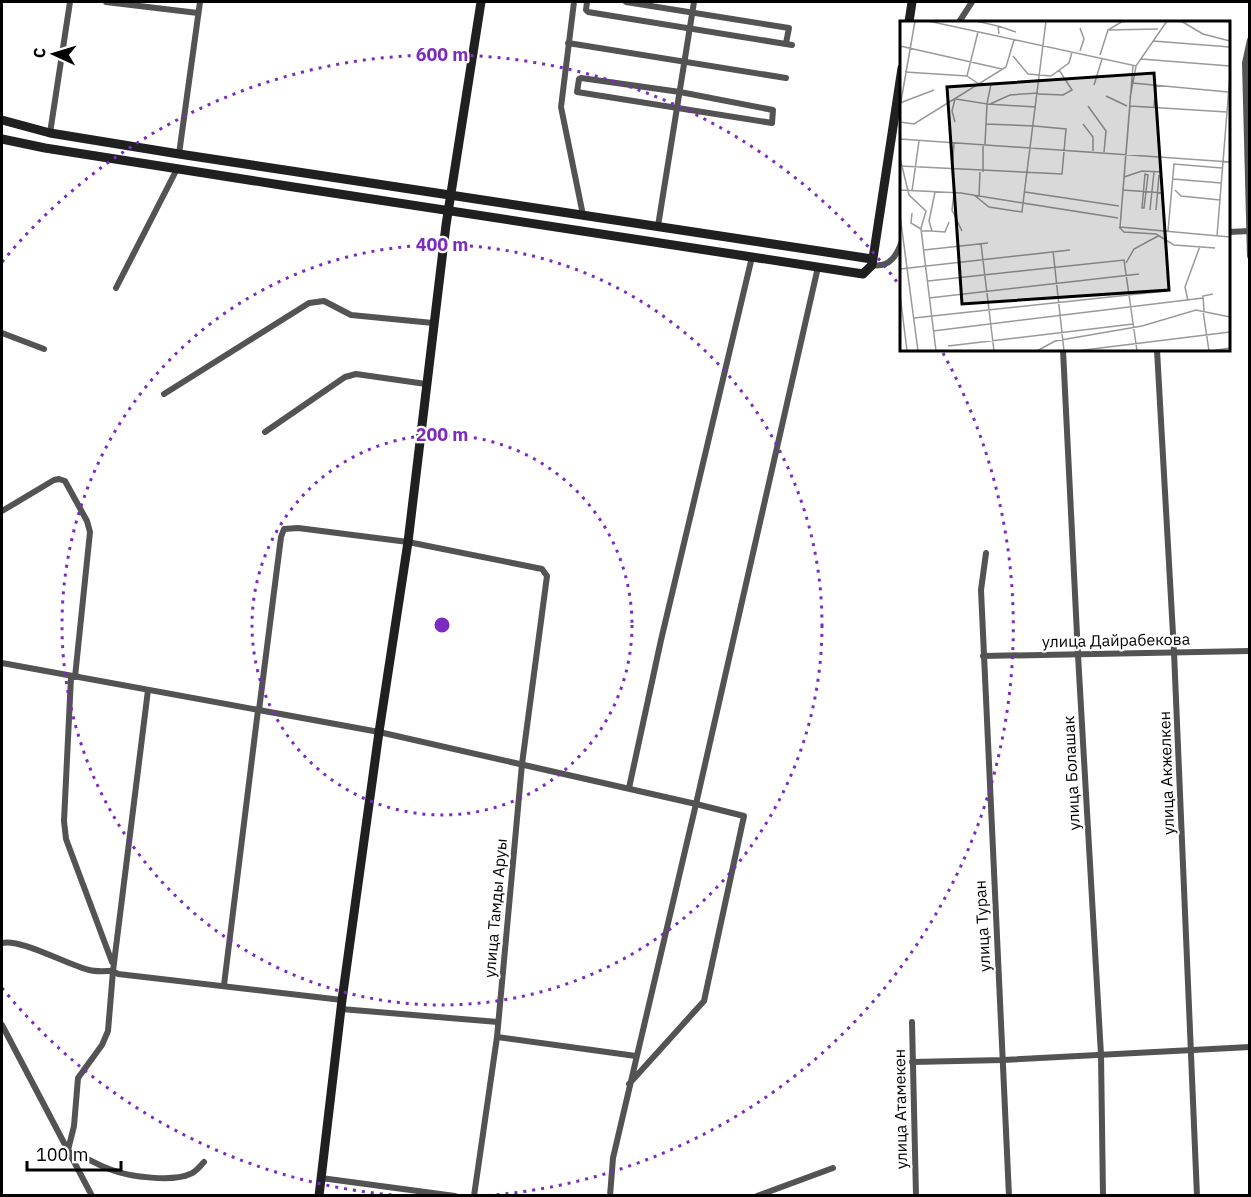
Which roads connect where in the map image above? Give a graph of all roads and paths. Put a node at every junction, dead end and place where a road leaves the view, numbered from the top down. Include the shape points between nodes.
1 (70, 2) edge
2 (106, 2) edge
3 (200, 2) edge
4 (481, 2) edge
5 (574, 2) edge
6 (587, 2) edge
7 (626, 2) edge
8 (694, 2) edge
9 (912, 2) edge
10 (972, 2) edge
11 (198, 13) junction
12 (692, 13) junction
13 (909, 21) edge
14 (960, 21) edge
15 (689, 28) junction
16 (1250, 40) edge
17 (568, 43) junction
18 (685, 61) junction
19 (786, 78) dead end
20 (900, 81) edge
21 (680, 92) junction
22 (677, 107) junction
23 (2, 120) edge
24 (50, 133) junction
25 (2, 139) edge
26 (179, 154) junction
27 (177, 169) junction
28 (451, 194) junction
29 (434, 207) junction
30 (448, 210) junction
31 (462, 212) junction
32 (583, 215) junction
33 (446, 225) junction
34 (658, 226) junction
35 (1249, 231) edge
36 (1230, 232) edge
37 (900, 247) edge
38 (752, 256) junction
39 (1250, 256) edge
40 (872, 262) junction
41 (818, 267) junction
42 (116, 288) dead end
43 (434, 323) junction
44 (2, 333) edge
45 (44, 349) dead end
46 (1063, 351) edge
47 (1157, 351) edge
48 (426, 384) junction
49 (164, 394) dead end
50 (265, 432) dead end
51 (2, 511) edge
52 (408, 542) junction
53 (986, 553) dead end
54 (1250, 651) edge
55 (1174, 652) junction
56 (1078, 655) junction
57 (983, 656) junction
58 (2, 663) edge
59 (73, 677) junction
60 (148, 690) junction
61 (258, 710) junction
62 (379, 732) junction
63 (522, 764) junction
64 (629, 789) junction
65 (696, 804) junction
66 (2, 943) edge
67 (113, 968) junction
68 (224, 985) junction
69 (342, 1005) junction
70 (498, 1022) junction
71 (912, 1022) dead end
72 (2, 1025) edge
73 (497, 1037) junction
74 (1250, 1047) edge
75 (1191, 1052) junction
76 (1101, 1055) junction
77 (636, 1056) junction
78 (1003, 1060) junction
79 (912, 1062) junction
80 (629, 1084) junction
81 (68, 1151) junction
82 (204, 1161) dead end
83 (833, 1168) dead end
84 (321, 1178) junction
85 (92, 1196) edge
86 (319, 1196) edge
87 (455, 1196) edge
88 (474, 1196) edge
89 (610, 1196) edge
90 (757, 1196) edge
91 (916, 1196) edge
92 (1009, 1196) edge
93 (1103, 1196) edge
94 (1197, 1196) edge

1 - 24 street
2 - 11 street
3 - 11 street
4 - 28 street
5 - 17 street
6 - 15 street via 588,12
7 - 12 street
8 - 12 street
9 - 13 street
10 - 14 street
11 - 26 street
12 - 15 street
12 - 15 street via 789,28 789,44
15 - 18 street
16 - 35 street via 1245,63
17 - 18 street
17 - 32 street via 561,107
18 - 19 street
18 - 21 street
20 - 40 street
21 - 22 street
21 - 22 street via 773,110 772,123
21 - 22 street via 579,79 577,91
22 - 34 street
23 - 24 street
24 - 26 street
25 - 27 street
26 - 28 street
27 - 29 street
27 - 42 street
28 - 30 street
28 - 32 street
29 - 30 street
29 - 33 street
30 - 31 street
30 - 33 street
31 - 33 street
31 - 38 street
32 - 34 street
33 - 43 street
34 - 40 street
35 - 36 street
35 - 39 street
37 - 40 street via 897,256 887,263 877,266
38 - 41 street
38 - 64 street
40 - 41 street via 863,274
41 - 65 street
43 - 48 street
43 - 49 street via 351,315 316,301
44 - 45 street
46 - 56 street, улица Болашак
47 - 55 street, улица Акжелкен
48 - 50 street via 356,374 345,377
48 - 52 street
51 - 59 street via 59,479 65,481 87,521 90,532
52 - 61 street, улица Тамды Аруы via 284,529
52 - 62 street
52 - 63 street, улица Тамды Аруы via 542,569 547,576
53 - 57 street, улица Туран via 981,590
54 - 55 street, улица Дайрабекова
55 - 56 street, улица Дайрабекова
55 - 75 street, улица Акжелкен
56 - 57 street, улица Дайрабекова
56 - 76 street, улица Болашак
57 - 78 street, улица Туран
58 - 59 street
59 - 60 street
59 - 67 street via 66,839
60 - 61 street
60 - 67 street
61 - 62 street
61 - 68 street
62 - 63 street
62 - 69 street
63 - 64 street
63 - 70 street, улица Тамды Аруы
64 - 65 street
65 - 77 street
65 - 80 street via 744,816 704,1001
66 - 67 street via 27,947 90,971
67 - 68 street via 118,974
67 - 81 street via 108,1031 78,1078
68 - 69 street
69 - 70 street
69 - 84 street
70 - 73 street, улица Тамды Аруы
71 - 79 street, улица Атамекен
72 - 81 street
73 - 77 street
73 - 88 street, улица Тамды Аруы
74 - 75 street
75 - 76 street
75 - 94 street, улица Акжелкен
76 - 78 street
76 - 93 street, улица Болашак
77 - 80 street
78 - 79 street
78 - 92 street, улица Туран
79 - 91 street, улица Атамекен
80 - 89 street via 613,1158
81 - 82 street via 110,1170 135,1175 177,1178 192,1173
81 - 85 street
83 - 90 street
84 - 86 street
84 - 87 street

